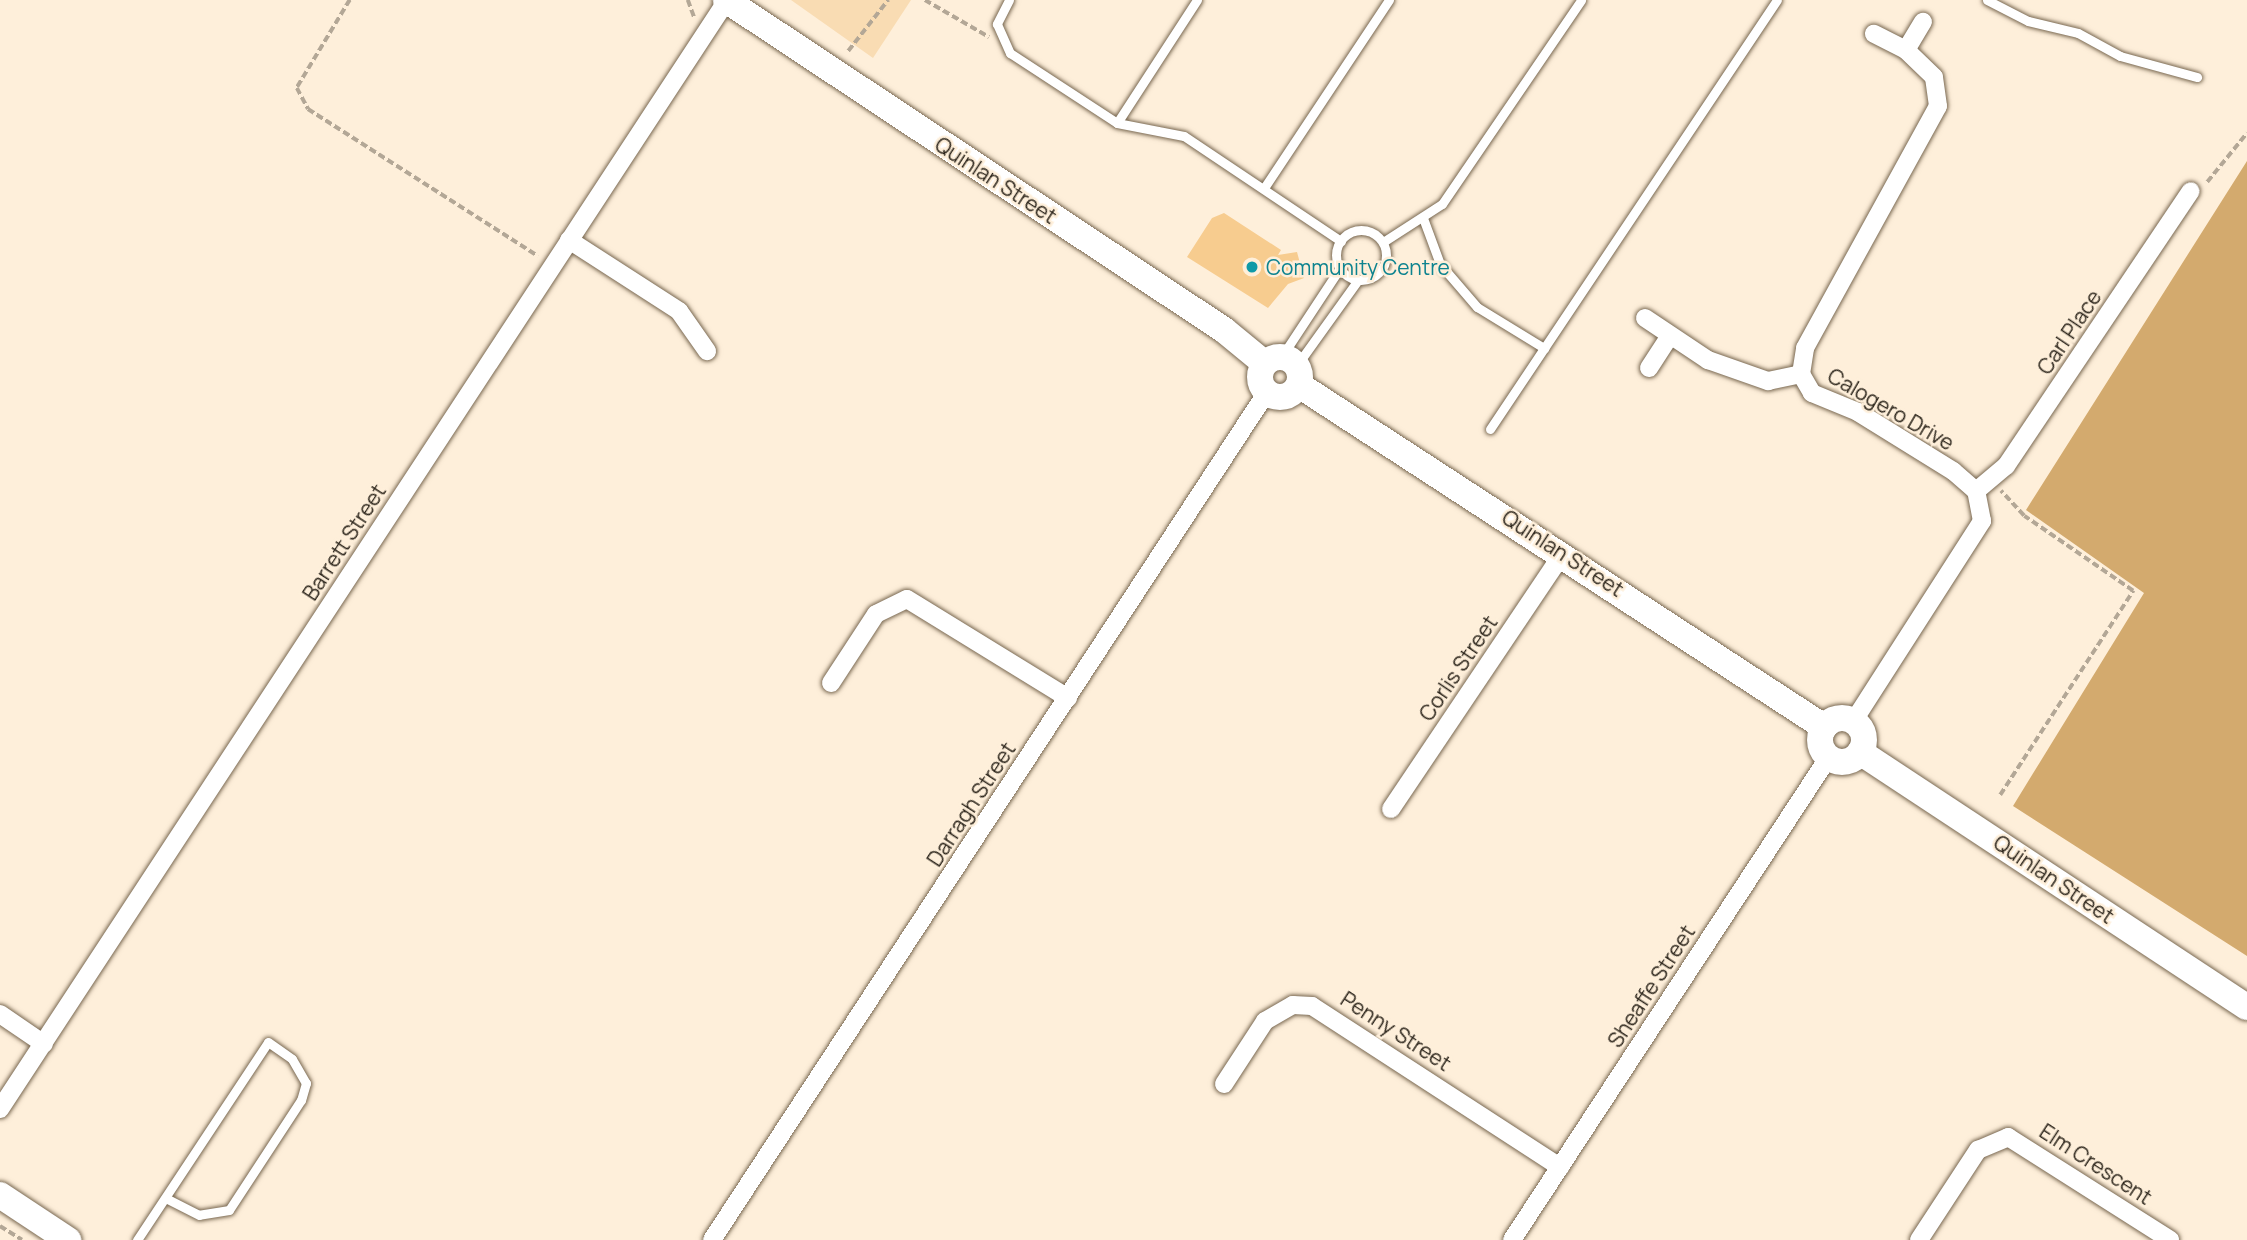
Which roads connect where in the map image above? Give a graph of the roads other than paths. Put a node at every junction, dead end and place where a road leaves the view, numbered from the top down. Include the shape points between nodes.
1 (726, 0) edge
2 (1009, 0) edge
3 (1197, 0) edge
4 (1389, 0) edge
5 (1581, 0) edge
6 (1777, 0) edge
7 (1987, 0) edge
8 (1923, 22) dead end
9 (1874, 34) dead end
10 (1906, 50) junction
11 (2197, 77) dead end
12 (1118, 123) junction
13 (1264, 187) junction
14 (2191, 191) road end
15 (1423, 218) junction
16 (569, 240) junction
17 (1341, 241) junction
18 (1383, 242) junction
19 (1340, 268) junction
20 (1358, 279) junction
21 (1645, 318) dead end
22 (1670, 336) junction
23 (1544, 348) junction
24 (707, 351) dead end
25 (1285, 367) junction
26 (1649, 368) dead end
27 (1801, 374) junction
28 (1267, 392) joint
29 (1490, 429) dead end
30 (1983, 485) junction
31 (1563, 553) junction
32 (831, 683) dead end
33 (1068, 698) junction
34 (1853, 722) junction
35 (1824, 727) junction
36 (1860, 752) junction
37 (1828, 758) junction
38 (1391, 809) dead end
39 (2247, 1007) edge
40 (0, 1014) edge
41 (44, 1044) junction
42 (1224, 1084) dead end
43 (0, 1109) edge
44 (1560, 1167) junction
45 (0, 1195) edge
46 (166, 1198) junction
47 (68, 1240) edge
48 (137, 1240) edge
49 (712, 1240) edge
50 (1511, 1240) edge
51 (1919, 1240) edge
52 (2170, 1240) edge

1 - 16 street, Barrett Street
1 - 25 street, Quinlan Street
2 - 12 lane via 998,37 1010,53
3 - 12 lane
4 - 13 lane
5 - 15 lane via 1507,116 1442,204
6 - 23 lane
7 - 11 lane via 2028,21 2078,33 2120,56
8 - 10 street
9 - 10 street, Calogero Drive
10 - 27 street, Calogero Drive via 1934,77 1938,106 1805,348
12 - 13 lane via 1184,136
13 - 17 lane
14 - 30 street, Carl Place via 2006,466
15 - 18 lane
15 - 23 lane via 1440,264 1477,307
16 - 24 street via 679,311
16 - 41 street, Barrett Street
17 - 18 lane via 1362,229
17 - 19 lane
18 - 20 lane via 1386,258 1380,272
19 - 20 lane
19 - 25 lane
20 - 25 lane
21 - 22 street
22 - 26 street
22 - 27 street via 1708,360 1768,381
23 - 29 lane
25 - 28 street via 1260,382
25 - 31 street, Quinlan Street
27 - 30 street, Calogero Drive via 1812,393 1858,412
28 - 33 street, Darragh Street
30 - 34 street via 1982,520
31 - 35 street, Quinlan Street
31 - 38 street, Corlis Street
32 - 33 street via 876,614 907,599
33 - 49 street, Darragh Street
34 - 35 street via 1841,719
34 - 36 street via 1862,732
35 - 37 street via 1820,740
36 - 37 street via 1842,762
36 - 39 street, Quinlan Street
37 - 44 street, Sheaffe Street
40 - 41 street
41 - 43 street, Barrett Street
42 - 44 street, Penny Street via 1272,1015 1293,1004 1312,1006
44 - 50 street, Sheaffe Street
45 - 47 street
46 - 46 lane via 268,1042 292,1059 306,1083 301,1100 229,1210 200,1215
46 - 48 lane
51 - 52 street, Elm Crescent via 1978,1150 2008,1137

